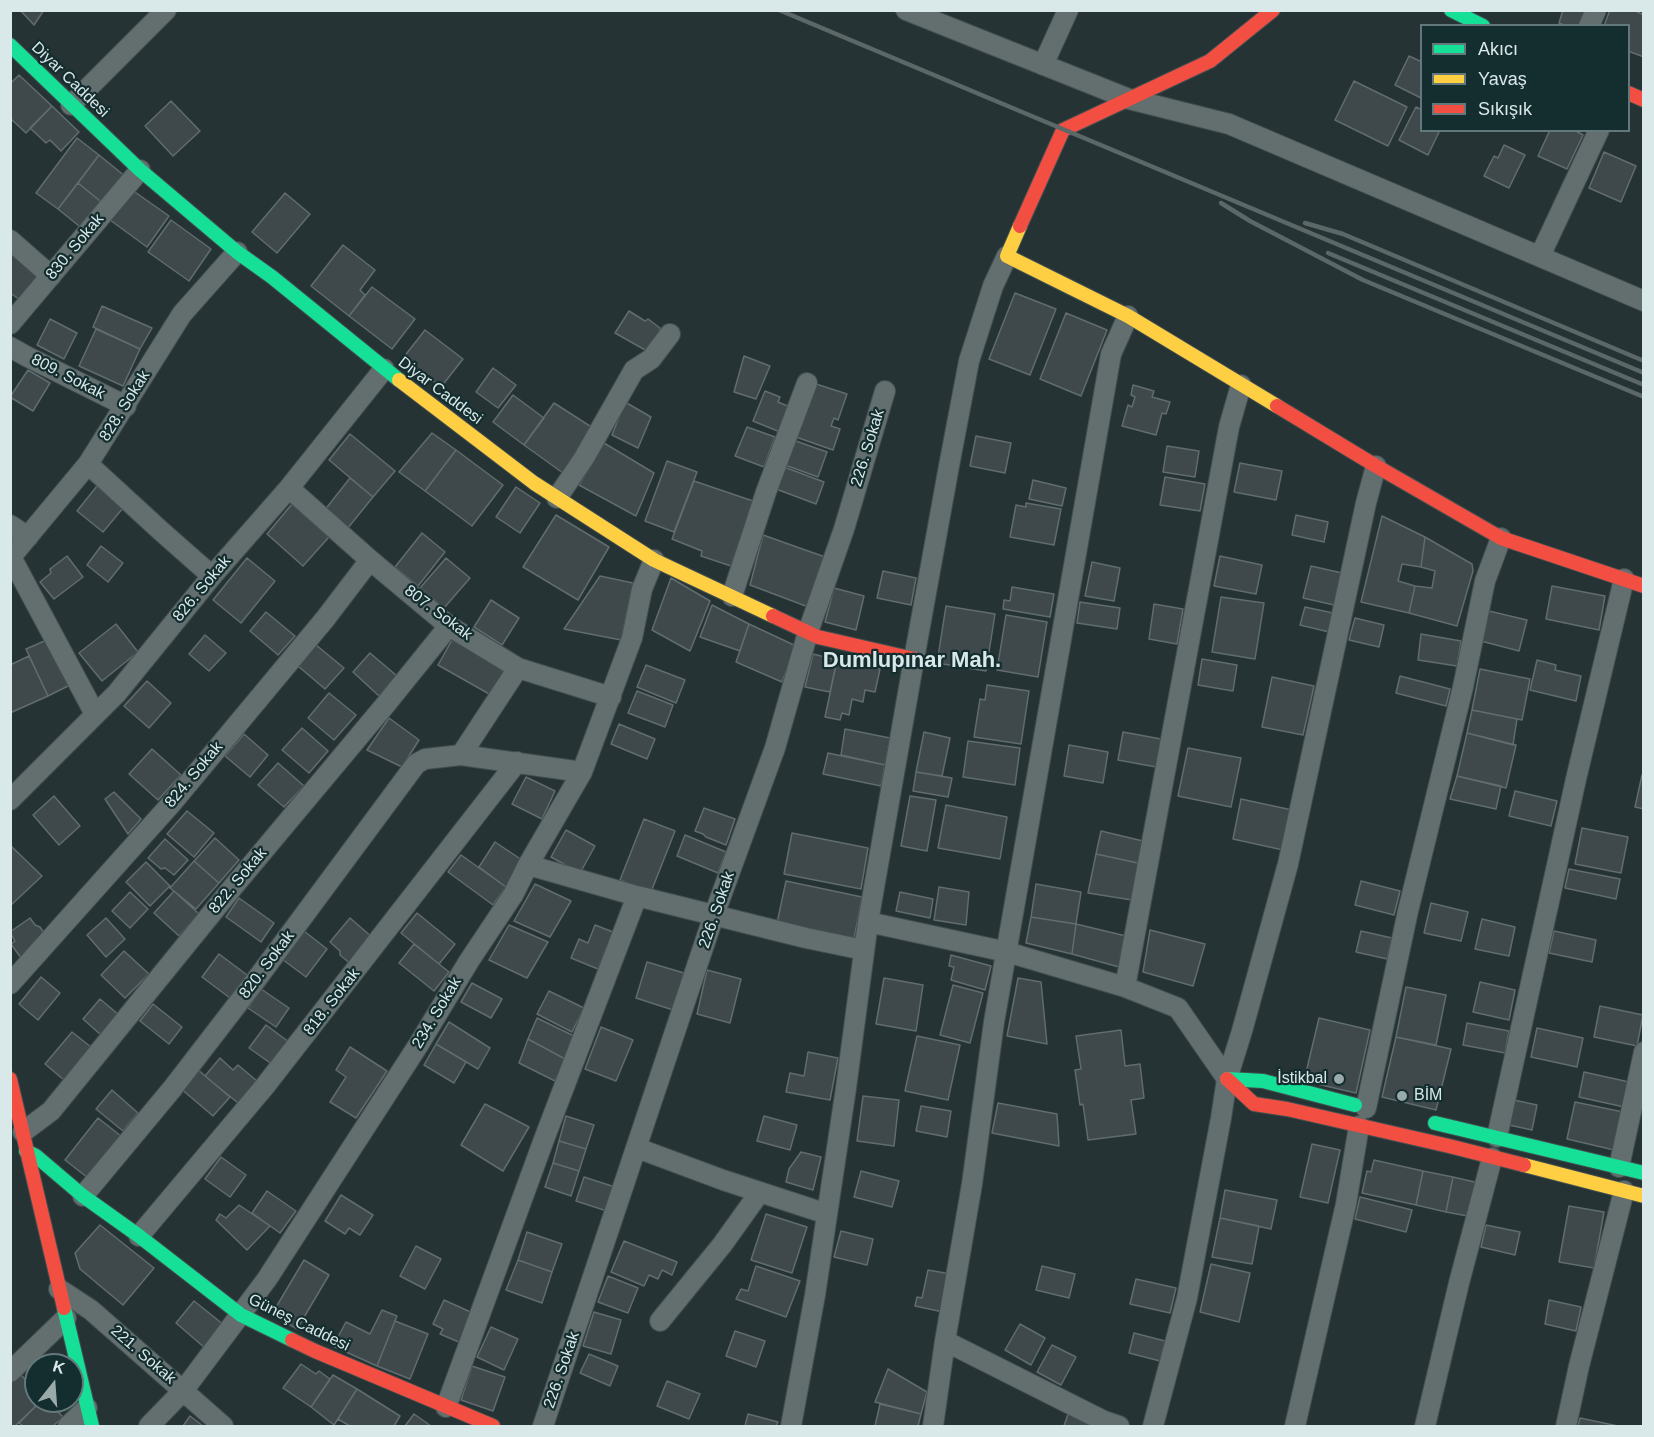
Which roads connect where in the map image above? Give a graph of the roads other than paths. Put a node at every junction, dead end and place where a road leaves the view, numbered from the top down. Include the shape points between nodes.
1 (166, 10) edge
2 (906, 10) edge
3 (1068, 10) edge
4 (1273, 10) edge
5 (1451, 10) edge
6 (1596, 10) edge
7 (1479, 24) edge
8 (1590, 24) edge
9 (10, 45) edge
10 (1043, 65) junction
11 (1630, 93) edge
12 (1129, 99) junction
13 (1644, 100) edge
14 (71, 105) junction
15 (1598, 132) edge
16 (140, 170) junction
17 (10, 240) edge
18 (237, 252) junction
19 (1007, 256) junction
20 (1540, 256) junction
21 (51, 276) junction
22 (1644, 301) edge
23 (1128, 316) junction
24 (10, 324) edge
25 (670, 334) dead end
26 (10, 347) edge
27 (384, 369) junction
28 (807, 383) dead end
29 (1241, 385) junction
30 (885, 391) dead end
31 (126, 406) junction
32 (88, 464) junction
33 (1376, 466) junction
34 (289, 488) junction
35 (557, 498) junction
36 (10, 525) edge
37 (28, 537) junction
38 (1502, 538) junction
39 (11, 558) edge
40 (370, 560) junction
41 (654, 560) junction
42 (212, 576) junction
43 (1624, 579) junction
44 (1644, 586) edge
45 (732, 596) junction
46 (449, 626) junction
47 (808, 632) junction
48 (914, 659) junction
49 (518, 668) junction
50 (611, 697) junction
51 (95, 714) junction
52 (461, 755) junction
53 (517, 762) junction
54 (582, 772) junction
55 (10, 800) edge
56 (528, 865) junction
57 (637, 896) junction
58 (714, 915) junction
59 (868, 922) junction
60 (864, 950) junction
61 (1007, 952) junction
62 (10, 984) edge
63 (1125, 987) junction
64 (1644, 1053) edge
65 (10, 1079) edge
66 (1227, 1079) junction
67 (1368, 1115) junction
68 (1420, 1120) dead end
69 (1497, 1137) junction
70 (24, 1141) junction
71 (637, 1148) junction
72 (1491, 1158) junction
73 (1619, 1167) junction
74 (1644, 1173) edge
75 (1624, 1191) junction
76 (760, 1192) junction
77 (83, 1196) junction
78 (1644, 1196) edge
79 (827, 1214) junction
80 (140, 1236) junction
81 (59, 1289) junction
82 (242, 1315) junction
83 (66, 1318) junction
84 (660, 1321) dead end
85 (945, 1341) junction
86 (10, 1372) edge
87 (183, 1391) junction
88 (453, 1415) edge
89 (89, 1417) edge
90 (68, 1426) edge
91 (149, 1426) edge
92 (223, 1426) edge
93 (493, 1426) edge
94 (543, 1426) edge
95 (790, 1426) edge
96 (933, 1426) edge
97 (1119, 1426) edge
98 (1154, 1426) edge
99 (1295, 1426) edge
100 (1425, 1426) edge
101 (1566, 1426) edge

1 - 14 street
2 - 10 street
3 - 10 street
4 - 12 street via 1210,61
5 - 7 street
6 - 8 street
9 - 14 street, Diyar Caddesi
10 - 12 street
11 - 13 street
12 - 19 street via 1063,130
12 - 20 street via 1230,124
14 - 16 street, Diyar Caddesi
15 - 20 street
16 - 18 street, Diyar Caddesi
16 - 21 street, 830. Sokak
17 - 21 street
18 - 27 street, Diyar Caddesi
18 - 31 street, 828. Sokak via 182,314
19 - 23 street
19 - 48 street via 969,361
20 - 22 street
21 - 24 street, 830. Sokak
23 - 29 street
23 - 61 street via 1111,354
25 - 35 street via 651,358 634,370
26 - 31 street, 809. Sokak
27 - 34 street, 826. Sokak
27 - 35 street, Diyar Caddesi
28 - 45 street
29 - 33 street
29 - 63 street via 1227,438
30 - 47 street, 226. Sokak
31 - 32 street, 828. Sokak
32 - 37 street, 828. Sokak
32 - 42 street
33 - 38 street
33 - 66 street via 1288,864
34 - 40 street, 807. Sokak
34 - 42 street, 826. Sokak
35 - 41 street, Diyar Caddesi
36 - 37 street
37 - 39 street, 828. Sokak
38 - 43 street
38 - 67 street via 1485,581 1408,911
39 - 51 street
40 - 46 street, 807. Sokak
40 - 62 street, 824. Sokak via 178,795
41 - 45 street, Diyar Caddesi
41 - 50 street, 234. Sokak
42 - 51 street, 826. Sokak via 117,693
43 - 44 street
43 - 69 street
45 - 47 street, Diyar Caddesi
46 - 49 street, 807. Sokak
46 - 70 street, 822. Sokak
47 - 48 street, Diyar Caddesi
47 - 58 street, 226. Sokak via 775,748
48 - 59 street
49 - 50 street, 807. Sokak
49 - 52 street
50 - 54 street, 234. Sokak
51 - 55 street, 826. Sokak
52 - 53 street, 820. Sokak
52 - 77 street, 820. Sokak via 425,759 416,764 193,1062
53 - 54 street, 820. Sokak
53 - 80 street, 818. Sokak via 265,1086
54 - 56 street, 234. Sokak
56 - 57 street
56 - 82 street, 234. Sokak via 419,1044
57 - 58 street
57 - 88 street via 543,1142
58 - 60 street
58 - 71 street, 226. Sokak
59 - 60 street
59 - 61 street
60 - 79 street
61 - 63 street
61 - 85 street
63 - 66 street via 1178,1008
64 - 73 street
65 - 70 street
66 - 67 street via 1263,1081
66 - 67 street via 1254,1104
66 - 98 street via 1187,1298
67 - 72 street
67 - 99 street
68 - 69 street
69 - 73 street
70 - 77 street, Güneş Caddesi
70 - 81 street
71 - 76 street
71 - 94 street, 226. Sokak
72 - 75 street
72 - 100 street
73 - 74 street
75 - 78 street
75 - 101 street
76 - 79 street
76 - 84 street
77 - 80 street, Güneş Caddesi
79 - 95 street
80 - 82 street, Güneş Caddesi
81 - 83 street
81 - 87 street, 221. Sokak via 91,1310
82 - 87 street, 234. Sokak
82 - 88 street, Güneş Caddesi
83 - 86 street
83 - 89 street
85 - 96 street
85 - 97 street
87 - 91 street, 234. Sokak
87 - 92 street, 221. Sokak
88 - 93 street, Güneş Caddesi
89 - 90 street

